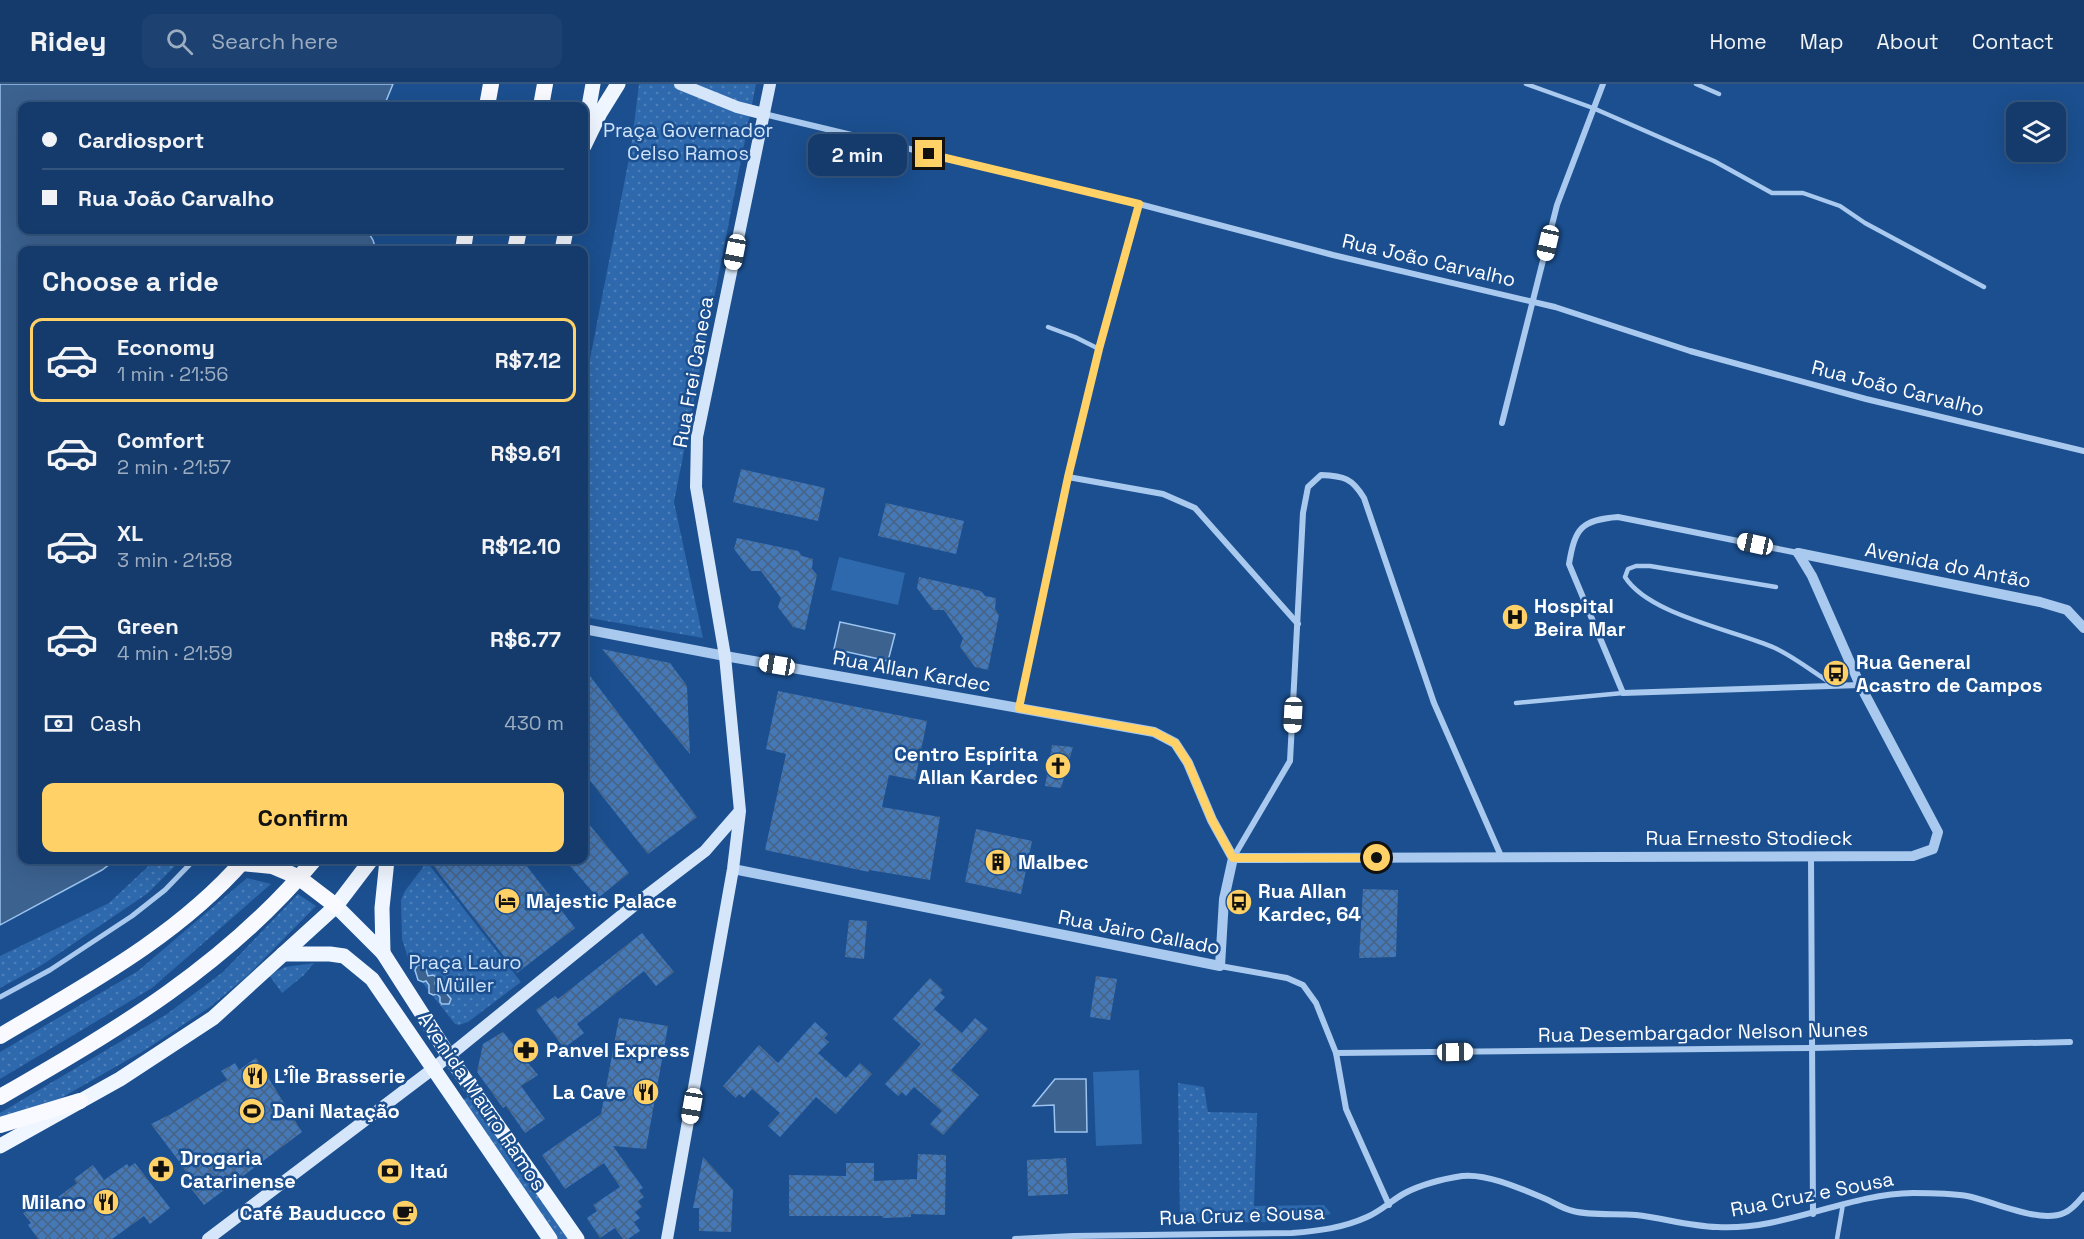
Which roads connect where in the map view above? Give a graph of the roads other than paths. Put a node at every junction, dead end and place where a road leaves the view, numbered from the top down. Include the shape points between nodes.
1 (491, 84) edge
2 (545, 84) edge
3 (592, 84) edge
4 (618, 84) edge
5 (680, 84) edge
6 (770, 84) edge
7 (1526, 84) edge
8 (1603, 84) edge
9 (1696, 84) edge
10 (1719, 94) dead end
11 (488, 102) edge
12 (542, 102) edge
13 (1593, 108) junction
14 (588, 110) edge
15 (764, 114) junction
16 (588, 138) edge
17 (1139, 204) junction
18 (1984, 287) dead end
19 (1534, 302) junction
20 (1048, 327) dead end
21 (1099, 349) junction
22 (1502, 423) dead end
23 (2084, 451) edge
24 (1068, 477) junction
25 (1798, 553) junction
26 (1776, 587) dead end
27 (1298, 624) junction
28 (2084, 628) edge
29 (588, 630) edge
30 (725, 656) junction
31 (1836, 686) junction
32 (1860, 686) junction
33 (1623, 693) junction
34 (1516, 703) dead end
35 (1019, 708) junction
36 (740, 811) junction
37 (1501, 856) junction
38 (1811, 856) junction
39 (1233, 858) junction
40 (191, 864) edge
41 (240, 864) edge
42 (260, 864) edge
43 (310, 864) edge
44 (368, 864) edge
45 (386, 864) edge
46 (733, 869) junction
47 (298, 877) junction
48 (336, 906) junction
49 (383, 953) junction
50 (283, 954) junction
51 (1220, 966) junction
52 (0, 998) edge
53 (0, 1036) edge
54 (2070, 1042) dead end
55 (1812, 1048) junction
56 (1336, 1053) junction
57 (449, 1056) junction
58 (434, 1068) junction
59 (0, 1097) edge
60 (80, 1101) junction
61 (0, 1125) edge
62 (0, 1146) edge
63 (2084, 1195) edge
64 (1843, 1204) junction
65 (1389, 1205) junction
66 (1813, 1214) junction
67 (1293, 1236) edge
68 (1170, 1237) edge
69 (1074, 1238) edge
70 (208, 1239) edge
71 (550, 1239) edge
72 (577, 1239) edge
73 (667, 1239) edge
74 (1015, 1239) edge
75 (1838, 1239) edge

1 - 11 highway
2 - 12 highway
3 - 14 main road
4 - 16 main road
5 - 15 main road
6 - 15 main road, Rua Frei Caneca
7 - 13 lane
8 - 13 street
9 - 10 lane
13 - 18 lane via 1714,161 1772,193 1803,193 1840,206
13 - 19 street via 1557,205
15 - 17 street, Rua João Carvalho
15 - 30 main road, Rua Frei Caneca via 697,437 696,487
17 - 19 street, Rua João Carvalho
17 - 21 street
19 - 22 street
19 - 23 street, Rua João Carvalho via 1690,351 1866,399
20 - 21 lane
21 - 24 street
24 - 27 street via 1163,494 1195,508
24 - 35 street
25 - 28 street, Avenida do Antão via 2067,610
25 - 32 street, Rua Ernesto Stodieck
25 - 33 street via 1624,518 1590,520 1578,531 1569,564
26 - 31 lane via 1650,566 1628,569 1625,578 1653,602 1772,647
27 - 37 street via 1303,513 1308,487 1321,475 1339,476 1356,485 1364,498 1434,702
27 - 39 street via 1290,761
29 - 30 street
30 - 35 street, Rua Allan Kardec
30 - 36 main road, Rua Frei Caneca
31 - 32 street
31 - 33 street
32 - 38 street, Rua Ernesto Stodieck via 1938,831 1936,842 1933,849 1913,856
33 - 34 lane
35 - 39 street, Rua Allan Kardec via 1154,732 1175,743
36 - 46 main road, Rua Frei Caneca
36 - 57 main road via 705,851
37 - 38 street, Rua Ernesto Stodieck
37 - 39 street, Rua Ernesto Stodieck
38 - 55 street
39 - 51 street via 1224,899
40 - 52 street via 132,916
41 - 53 highway via 205,900 154,940
42 - 47 highway
43 - 47 highway
44 - 48 main road
45 - 49 main road via 381,908
46 - 51 street, Rua Jairo Callado
46 - 73 main road, Rua Frei Caneca
47 - 48 highway
47 - 59 highway via 221,954 151,1006
48 - 49 main road, Avenida Mauro Ramos
48 - 50 main road
49 - 57 main road, Avenida Mauro Ramos
50 - 58 main road, Avenida Mauro Ramos via 344,956 372,979
50 - 60 main road via 213,1018
51 - 56 street, Rua Jairo Callado via 1287,978 1304,985 1316,1003
54 - 55 street, Rua Desembargador Nelson Nunes
55 - 56 street, Rua Desembargador Nelson Nunes
55 - 66 street
56 - 65 street, Rua Jairo Callado via 1346,1109
57 - 58 main road
57 - 72 main road, Avenida Mauro Ramos
58 - 70 main road
58 - 71 main road, Avenida Mauro Ramos
60 - 61 highway
60 - 62 main road
63 - 64 street, Rua Cruz e Sousa via 2064,1213 2047,1216 1933,1192 1889,1194
64 - 66 street, Rua Cruz e Sousa
64 - 75 lane
65 - 66 street, Rua Cruz e Sousa via 1422,1186 1463,1176 1482,1176 1573,1211 1638,1215 1718,1228
65 - 67 street, Rua Cruz e Sousa via 1347,1225
67 - 68 street, Rua Cruz e Sousa
68 - 69 street, Rua Cruz e Sousa
69 - 74 street, Rua Cruz e Sousa

